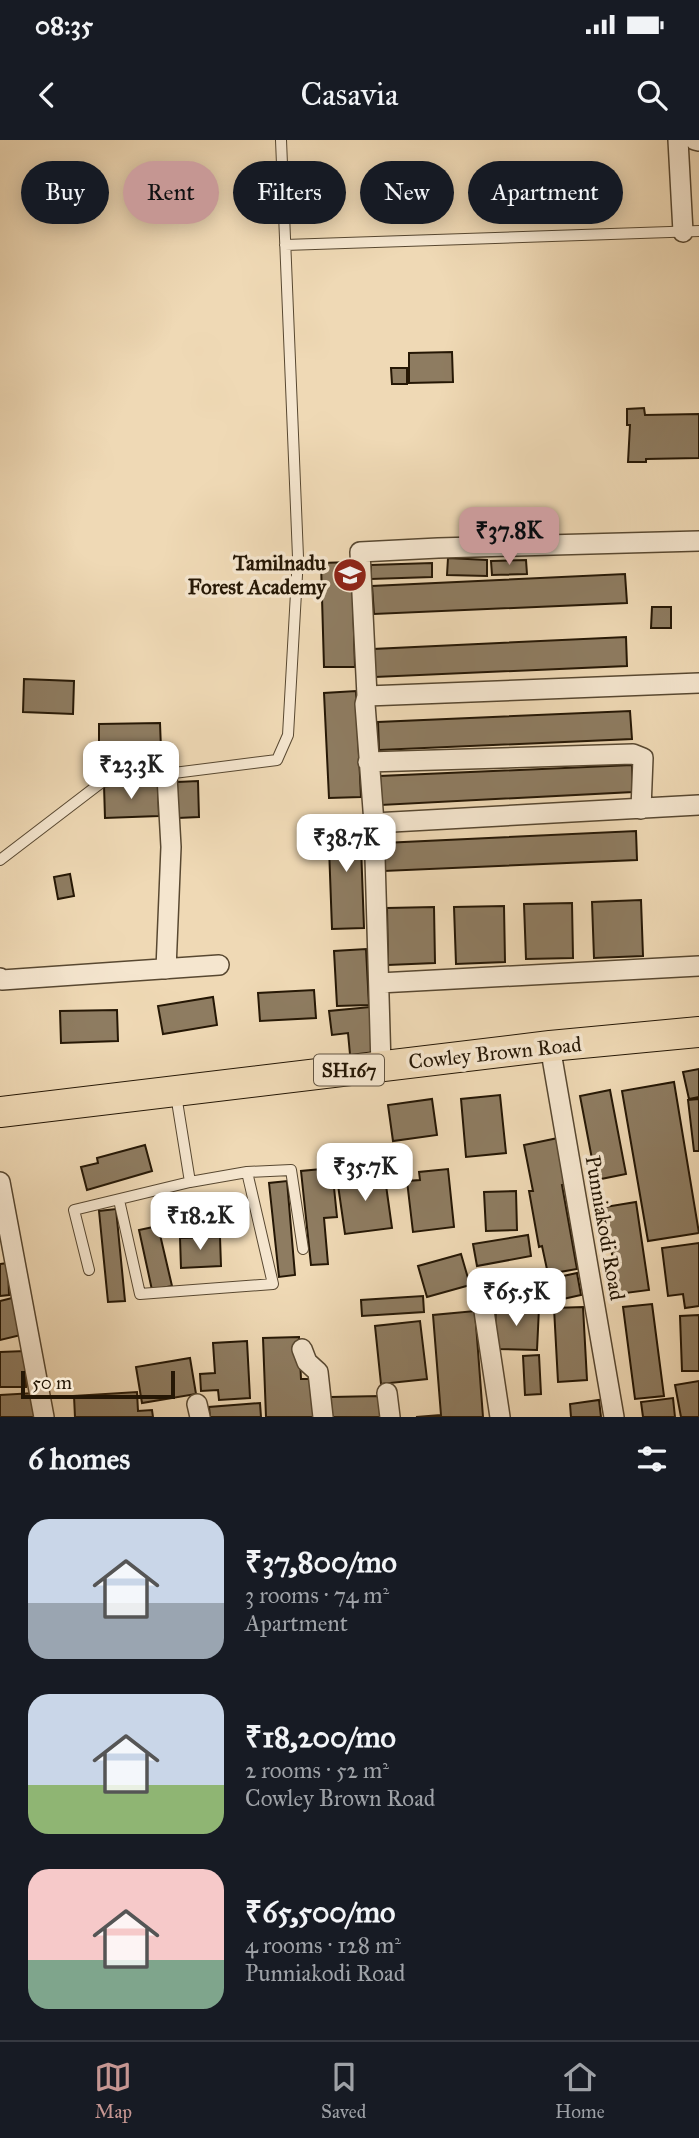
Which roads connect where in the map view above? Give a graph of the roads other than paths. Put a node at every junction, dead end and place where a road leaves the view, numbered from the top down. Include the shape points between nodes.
1 (281, 140) edge
2 (678, 140) edge
3 (691, 231) edge
4 (285, 244) junction
5 (699, 541) edge
6 (699, 683) edge
7 (367, 696) junction
8 (368, 762) junction
9 (167, 776) junction
10 (699, 805) edge
11 (641, 809) junction
12 (374, 823) junction
13 (0, 860) edge
14 (219, 965) dead end
15 (699, 966) edge
16 (166, 969) junction
17 (0, 978) edge
18 (379, 984) junction
19 (699, 1032) edge
20 (550, 1046) junction
21 (381, 1066) junction
22 (176, 1092) junction
23 (0, 1112) edge
24 (247, 1172) junction
25 (0, 1182) edge
26 (190, 1182) junction
27 (119, 1200) junction
28 (303, 1249) dead end
29 (89, 1270) dead end
30 (484, 1311) dead end
31 (302, 1349) dead end
32 (387, 1393) dead end
33 (44, 1417) edge
34 (323, 1417) edge
35 (390, 1417) edge
36 (500, 1417) edge
37 (614, 1417) edge

1 - 4 lane
2 - 3 street
3 - 4 lane
4 - 9 lane via 298,556 288,735 277,760
5 - 7 street via 360,552
6 - 7 street
7 - 8 street
8 - 11 street via 633,754 643,758
8 - 12 street
9 - 13 lane via 102,782
9 - 16 street via 171,847
10 - 11 street
11 - 12 street
12 - 18 street
14 - 16 street
15 - 18 street
16 - 17 street
18 - 21 street
19 - 20 main road, Cowley Brown Road / SH167
20 - 21 main road, Cowley Brown Road / SH167
20 - 37 street, Punniakodi Road
21 - 22 main road, Cowley Brown Road / SH167
22 - 23 main road, Cowley Brown Road / SH167
22 - 26 lane
24 - 26 lane
24 - 27 lane via 273,1284 140,1294
24 - 28 lane via 291,1170
25 - 33 street
26 - 27 lane
27 - 29 lane via 74,1210
30 - 36 street
31 - 34 street via 318,1372
32 - 35 street

